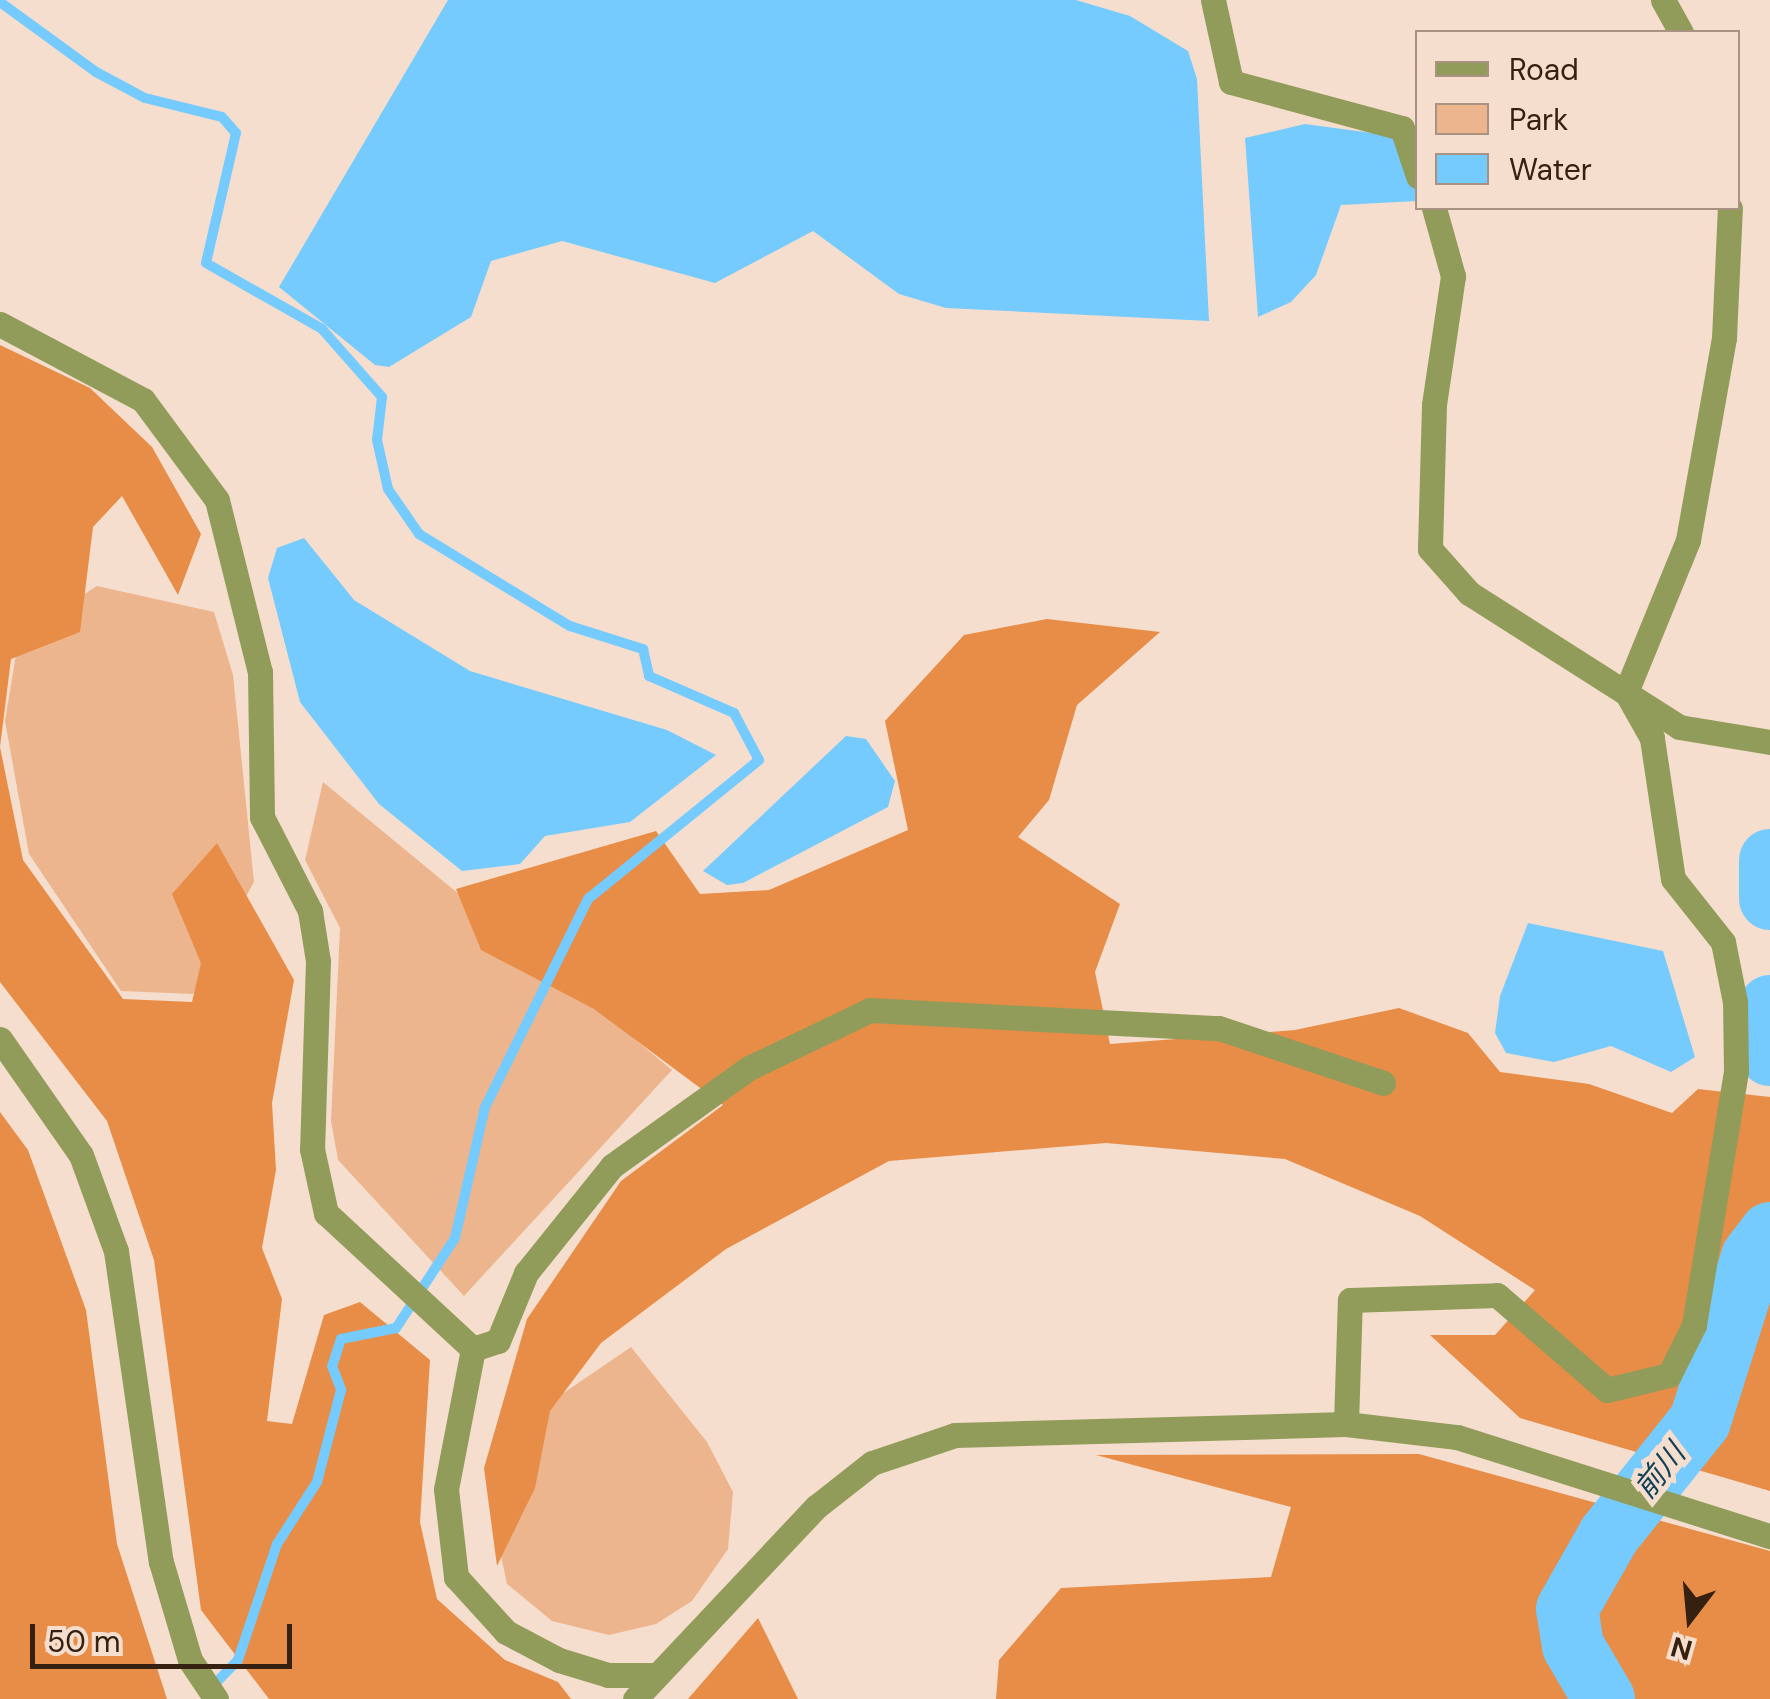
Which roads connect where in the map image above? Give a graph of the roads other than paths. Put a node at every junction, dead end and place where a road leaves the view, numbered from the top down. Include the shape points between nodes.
1 (1214, 0) edge
2 (1663, 0) edge
3 (1679, 30) edge
4 (1415, 167) edge
5 (1435, 210) edge
6 (1730, 210) edge
7 (0, 324) edge
8 (1626, 692) junction
9 (1770, 742) edge
10 (0, 1039) edge
11 (1383, 1083) dead end
12 (472, 1348) junction
13 (1346, 1424) junction
14 (1770, 1536) edge
15 (654, 1675) junction
16 (216, 1699) edge
17 (634, 1699) edge

1 - 4 street via 1230,82 1402,128
2 - 3 street
5 - 8 street via 1453,276 1434,405 1430,549 1469,592
6 - 8 street via 1724,338 1688,540
7 - 12 street via 142,400 218,500 260,672 262,817 310,911 318,960 312,1148 326,1213 374,1266
8 - 9 street via 1679,727
8 - 13 street via 1652,738 1673,879 1723,942 1735,1002 1736,1070 1694,1325 1669,1375 1606,1390 1497,1295 1350,1300
10 - 16 street via 81,1155 116,1251 161,1562 190,1660
11 - 12 street via 1218,1028 870,1010 749,1068 612,1166 526,1272 498,1341
12 - 15 street via 446,1490 456,1577 506,1632 558,1660 608,1675
13 - 14 street via 1457,1437
13 - 15 street via 955,1435 872,1463 774,1546 754,1580
15 - 17 street

